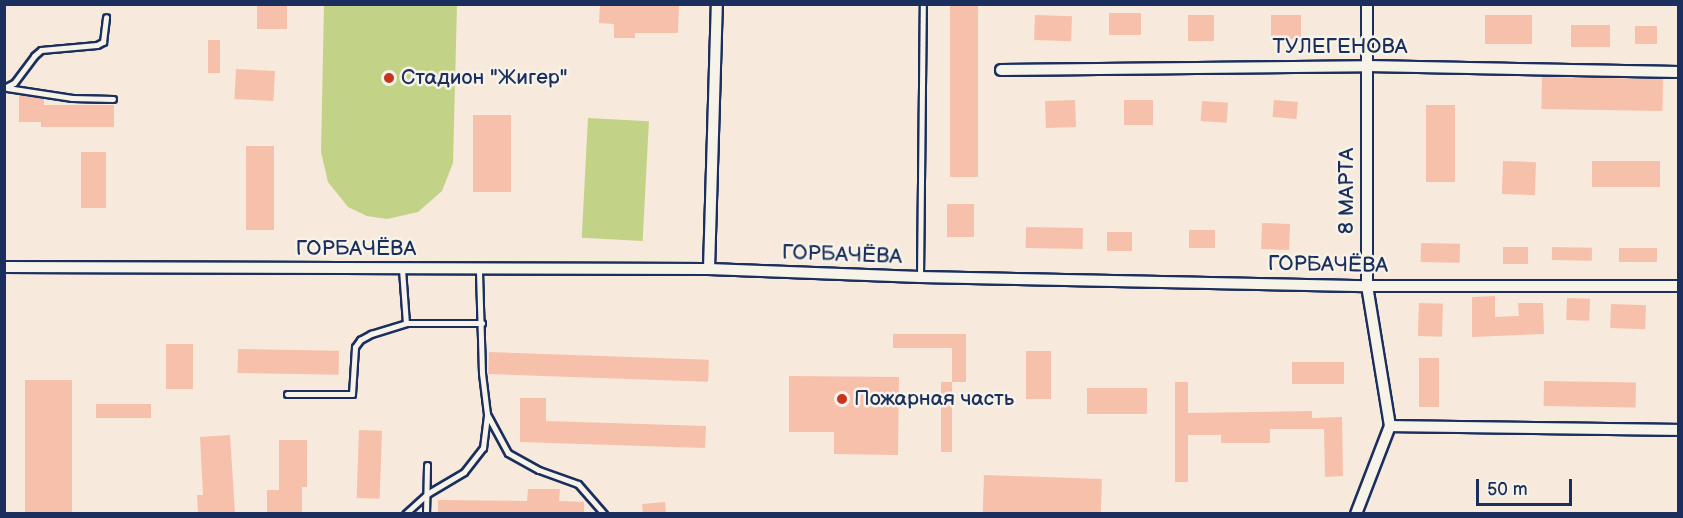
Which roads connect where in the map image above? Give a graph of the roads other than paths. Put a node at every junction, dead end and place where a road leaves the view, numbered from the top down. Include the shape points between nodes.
1 (717, 4) edge
2 (923, 4) edge
3 (1367, 4) edge
4 (106, 17) dead end
5 (1366, 66) junction
6 (1001, 70) dead end
7 (1678, 72) edge
8 (5, 88) edge
9 (113, 99) dead end
10 (4, 267) edge
11 (479, 268) junction
12 (402, 269) junction
13 (709, 269) junction
14 (920, 278) junction
15 (1367, 286) junction
16 (1678, 286) edge
17 (406, 323) junction
18 (482, 323) junction
19 (287, 394) dead end
20 (487, 414) junction
21 (1390, 426) junction
22 (1678, 430) edge
23 (427, 465) dead end
24 (427, 494) junction
25 (405, 513) edge
26 (426, 513) edge
27 (604, 513) edge
28 (1356, 513) edge

1 - 13 street
2 - 14 lane
3 - 5 street, 8 МАРТА
4 - 8 lane via 103,42 41,50 14,83
5 - 6 street, ТУЛЕГЕНОВА
5 - 7 street, ТУЛЕГЕНОВА
5 - 15 street, 8 МАРТА
8 - 9 lane via 72,98
10 - 12 street, ГОРБАЧЁВА
11 - 12 street, ГОРБАЧЁВА
11 - 13 street, ГОРБАЧЁВА
11 - 18 lane
12 - 17 lane
13 - 14 street, ГОРБАЧЁВА
14 - 15 street, ГОРБАЧЁВА
15 - 16 street, ГОРБАЧЁВА
15 - 21 street, 8 МАРТА
17 - 18 lane
17 - 19 lane via 360,339 352,358 352,394
18 - 20 lane
20 - 24 lane via 483,448 476,460 464,472
20 - 27 lane via 508,453 578,484
21 - 22 street
21 - 28 street
23 - 24 lane
24 - 25 lane
24 - 26 lane

